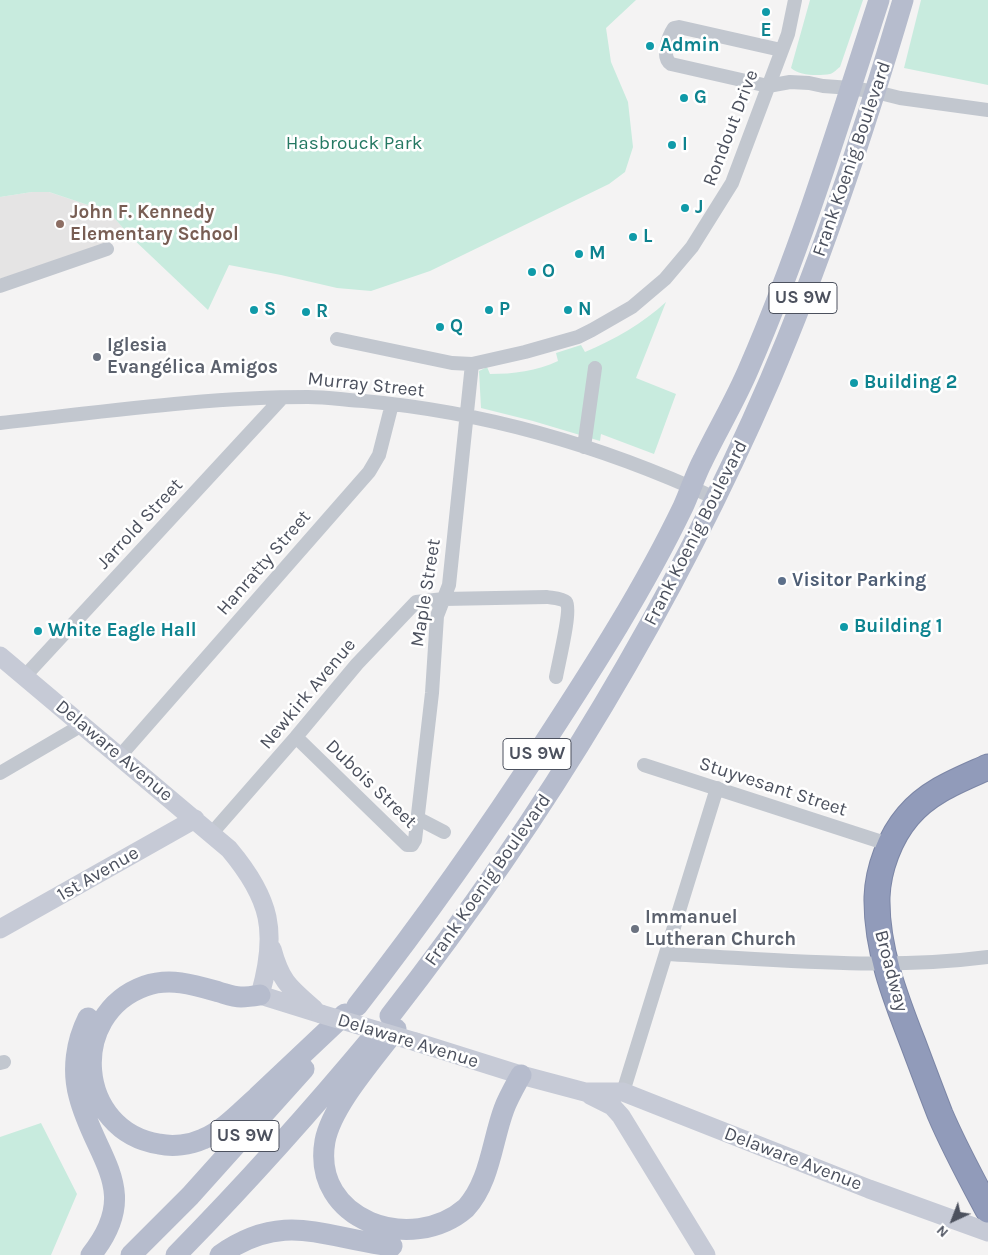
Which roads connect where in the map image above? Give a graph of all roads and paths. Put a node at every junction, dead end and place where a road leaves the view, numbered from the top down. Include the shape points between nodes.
1 (795, 0) edge
2 (879, 0) edge
3 (903, 0) edge
4 (781, 50) junction
5 (768, 86) junction
6 (851, 88) junction
7 (876, 92) junction
8 (988, 110) edge
9 (107, 249) dead end
10 (0, 286) edge
11 (337, 339) dead end
12 (472, 364) junction
13 (595, 368) dead end
14 (282, 398) junction
15 (392, 404) junction
16 (466, 416) junction
17 (0, 422) edge
18 (584, 447) junction
19 (691, 487) junction
20 (715, 498) junction
21 (444, 599) junction
22 (0, 656) edge
23 (26, 676) junction
24 (556, 677) dead end
25 (82, 725) junction
26 (296, 737) junction
27 (120, 756) junction
28 (644, 765) dead end
29 (988, 767) edge
30 (0, 773) edge
31 (717, 788) junction
32 (195, 818) junction
33 (417, 818) junction
34 (444, 832) dead end
35 (212, 833) junction
36 (415, 834) joint
37 (891, 845) junction
38 (0, 929) edge
39 (270, 941) junction
40 (666, 954) junction
41 (988, 957) edge
42 (886, 965) junction
43 (260, 995) junction
44 (355, 1006) junction
45 (321, 1014) junction
46 (393, 1022) junction
47 (521, 1075) junction
48 (585, 1092) junction
49 (623, 1092) junction
50 (988, 1210) edge
51 (988, 1232) edge
52 (91, 1255) edge
53 (131, 1255) edge
54 (176, 1255) edge
55 (220, 1255) edge
56 (706, 1255) edge

1 - 4 street, Rondout Drive
2 - 6 main road, Frank Koenig Boulevard / US 9W
3 - 7 main road, Frank Koenig Boulevard / US 9W
4 - 5 street, Rondout Drive
4 - 5 street via 678,27 670,33 666,56 671,64
5 - 6 street via 790,82
5 - 12 street, Rondout Drive via 732,183 692,248 665,279 632,307 578,337
6 - 7 street
6 - 19 main road, Frank Koenig Boulevard / US 9W via 814,203 770,318 748,372
7 - 8 street
7 - 20 main road, Frank Koenig Boulevard / US 9W via 794,322
9 - 10 street
11 - 12 street, Rondout Drive via 452,363
12 - 16 street
13 - 18 street
14 - 15 street, Murray Street via 310,397
14 - 17 street, Murray Street via 176,404
14 - 23 street, Jarrold Street
15 - 16 street, Murray Street
15 - 27 street, Hanratty Street via 379,455 369,472
16 - 18 street, Murray Street
16 - 21 street, Maple Street via 449,585
18 - 19 street, Murray Street
19 - 20 street, Murray Street
19 - 44 main road, Frank Koenig Boulevard / US 9W via 632,601 564,712 427,914
20 - 46 main road, Frank Koenig Boulevard / US 9W via 655,615 558,779
21 - 24 street, Newkirk Avenue via 547,597 566,602 568,618
21 - 26 street, Newkirk Avenue via 422,600 411,605
21 - 33 street, Maple Street via 438,616
22 - 23 main road, Delaware Avenue
23 - 25 main road, Delaware Avenue
25 - 27 main road, Delaware Avenue
25 - 30 street
26 - 35 street, Newkirk Avenue
26 - 36 street, Dubois Street via 407,846 412,845
27 - 32 main road, Delaware Avenue
28 - 31 street, Stuyvesant Street
29 - 37 highway, Broadway via 941,788 924,800 907,817
31 - 37 street, Stuyvesant Street
31 - 40 street
32 - 35 main road, Delaware Avenue
32 - 38 main road, 1st Avenue
33 - 34 street
33 - 36 street, Maple Street
35 - 39 main road, Delaware Avenue via 248,871 257,886 269,921
37 - 42 highway, Broadway via 883,863 877,896
39 - 43 main road, Delaware Avenue
39 - 45 main road via 284,981
40 - 42 street
40 - 49 street
41 - 42 street
42 - 50 highway, Broadway via 940,1114
43 - 44 main road via 234,996 195,985 158,982 123,997 100,1026 92,1051 95,1091 108,1114 126,1131 152,1143 178,1145 202,1140 241,1111
43 - 45 main road, Delaware Avenue
43 - 52 main road via 238,983 198,972 156,970 128,979 104,996 95,1007 78,1048 76,1080 83,1110 111,1170 115,1199 107,1232
44 - 53 main road, Frank Koenig Boulevard / US 9W via 230,1152
45 - 47 main road, Delaware Avenue, bridge
46 - 47 main road via 334,1117 324,1153 325,1168 335,1195 353,1216 378,1230 403,1235 427,1232 451,1221 467,1207 478,1190 504,1108
46 - 54 main road, Frank Koenig Boulevard / US 9W
47 - 48 main road, Delaware Avenue
47 - 55 main road via 517,1112 490,1196 476,1216 458,1231 431,1244 402,1247 321,1231 287,1229 241,1241
48 - 49 main road, Delaware Avenue
48 - 56 main road via 612,1106 621,1116
49 - 51 main road, Delaware Avenue

